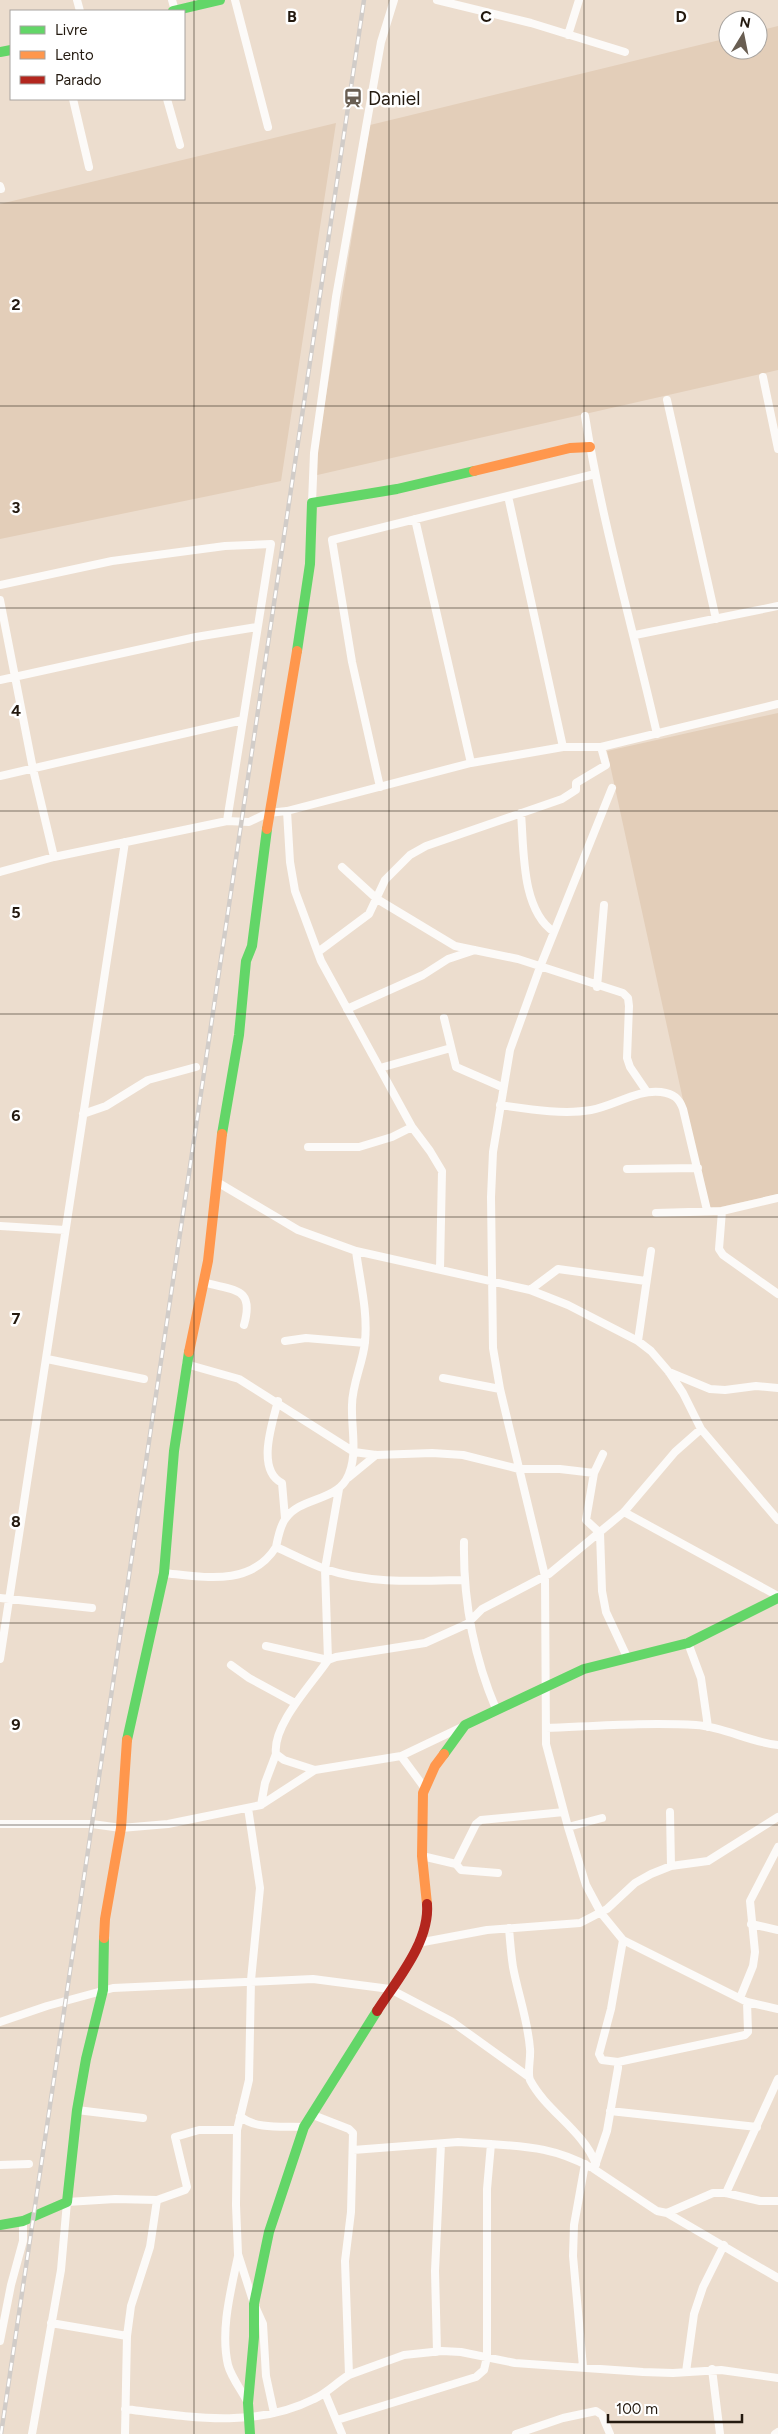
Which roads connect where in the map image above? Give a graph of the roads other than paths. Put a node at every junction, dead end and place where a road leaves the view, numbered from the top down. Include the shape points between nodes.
1 (220, 0) edge
2 (236, 0) edge
3 (394, 0) edge
4 (437, 0) edge
5 (579, 0) edge
6 (178, 10) edge
7 (568, 35) junction
8 (625, 52) dead end
9 (73, 100) edge
10 (167, 100) edge
11 (268, 127) dead end
12 (180, 145) dead end
13 (89, 166) dead end
14 (763, 377) dead end
15 (667, 400) dead end
16 (585, 416) dead end
17 (590, 447) junction
18 (778, 449) edge
19 (594, 474) junction
20 (508, 496) junction
21 (312, 503) junction
22 (415, 520) junction
23 (0, 584) edge
24 (0, 600) edge
25 (778, 606) edge
26 (716, 619) junction
27 (257, 627) junction
28 (635, 635) junction
29 (14, 676) junction
30 (0, 680) edge
31 (778, 704) edge
32 (244, 720) junction
33 (657, 734) junction
34 (563, 747) junction
35 (601, 747) junction
36 (471, 763) junction
37 (33, 769) junction
38 (0, 776) edge
39 (380, 787) junction
40 (612, 788) dead end
41 (287, 811) junction
42 (521, 813) junction
43 (268, 814) junction
44 (227, 821) junction
45 (125, 842) junction
46 (54, 856) junction
47 (342, 867) dead end
48 (0, 872) edge
49 (377, 899) junction
50 (604, 905) dead end
51 (554, 932) junction
52 (475, 950) junction
53 (318, 952) junction
54 (540, 967) junction
55 (597, 987) junction
56 (347, 1008) junction
57 (444, 1018) dead end
58 (451, 1048) junction
59 (196, 1067) dead end
60 (380, 1068) junction
61 (502, 1087) junction
62 (647, 1092) junction
63 (500, 1105) junction
64 (83, 1114) junction
65 (412, 1128) junction
66 (308, 1147) dead end
67 (627, 1168) dead end
68 (698, 1168) junction
69 (217, 1182) junction
70 (778, 1198) edge
71 (707, 1210) junction
72 (722, 1211) junction
73 (656, 1213) dead end
74 (0, 1226) edge
75 (65, 1230) junction
76 (356, 1251) junction
77 (651, 1252) dead end
78 (440, 1269) junction
79 (493, 1280) junction
80 (646, 1281) junction
81 (204, 1282) junction
82 (530, 1290) junction
83 (778, 1294) edge
84 (244, 1325) dead end
85 (285, 1341) dead end
86 (638, 1341) junction
87 (365, 1343) junction
88 (47, 1358) junction
89 (186, 1364) junction
90 (669, 1372) junction
91 (443, 1378) dead end
92 (144, 1379) dead end
93 (778, 1388) edge
94 (500, 1389) junction
95 (278, 1401) junction
96 (701, 1429) junction
97 (354, 1452) junction
98 (603, 1454) dead end
99 (376, 1455) junction
100 (520, 1469) junction
101 (594, 1473) junction
102 (346, 1479) junction
103 (339, 1489) junction
104 (624, 1512) junction
105 (285, 1518) junction
106 (778, 1520) edge
107 (600, 1533) junction
108 (464, 1542) dead end
109 (276, 1546) junction
110 (325, 1569) junction
111 (164, 1573) junction
112 (545, 1576) junction
113 (463, 1580) junction
114 (778, 1597) edge
115 (0, 1598) edge
116 (9, 1599) junction
117 (92, 1608) dead end
118 (472, 1621) junction
119 (688, 1643) junction
120 (266, 1646) dead end
121 (627, 1657) junction
122 (0, 1659) edge
123 (328, 1660) junction
124 (231, 1665) dead end
125 (546, 1688) junction
126 (295, 1703) junction
127 (496, 1709) junction
128 (465, 1725) junction
129 (708, 1727) junction
130 (546, 1728) junction
131 (778, 1745) edge
132 (276, 1754) junction
133 (401, 1756) junction
134 (315, 1770) junction
135 (424, 1787) junction
136 (261, 1805) junction
137 (248, 1808) junction
138 (564, 1812) junction
139 (670, 1812) dead end
140 (778, 1817) edge
141 (602, 1818) dead end
142 (0, 1824) edge
143 (568, 1827) junction
144 (122, 1828) junction
145 (778, 1846) edge
146 (422, 1856) junction
147 (456, 1864) junction
148 (671, 1866) junction
149 (498, 1873) dead end
150 (601, 1913) junction
151 (752, 1924) junction
152 (509, 1928) junction
153 (778, 1930) edge
154 (623, 1940) junction
155 (418, 1943) junction
156 (252, 1980) junction
157 (390, 1989) junction
158 (103, 1990) junction
159 (744, 2000) junction
160 (778, 2009) edge
161 (0, 2022) edge
162 (618, 2062) junction
163 (529, 2078) junction
164 (778, 2079) edge
165 (77, 2110) junction
166 (610, 2111) junction
167 (312, 2115) junction
168 (240, 2116) junction
169 (143, 2118) dead end
170 (304, 2127) junction
171 (757, 2127) junction
172 (237, 2130) junction
173 (442, 2144) junction
174 (491, 2144) junction
175 (353, 2150) junction
176 (29, 2164) dead end
177 (585, 2164) junction
178 (0, 2165) edge
179 (595, 2166) junction
180 (726, 2193) junction
181 (156, 2200) junction
182 (778, 2201) edge
183 (67, 2202) junction
184 (667, 2213) junction
185 (23, 2221) junction
186 (0, 2225) edge
187 (724, 2245) junction
188 (238, 2254) junction
189 (778, 2278) edge
190 (254, 2304) junction
191 (3, 2316) edge
192 (51, 2323) junction
193 (127, 2336) junction
194 (0, 2341) edge
195 (437, 2352) junction
196 (487, 2357) junction
197 (583, 2368) junction
198 (712, 2369) junction
199 (686, 2372) junction
200 (349, 2375) junction
201 (778, 2378) edge
202 (325, 2393) junction
203 (248, 2403) junction
204 (125, 2409) junction
205 (274, 2412) junction
206 (249, 2418) junction
207 (337, 2420) junction
208 (32, 2434) edge
209 (125, 2434) edge
210 (250, 2434) edge
211 (342, 2434) edge
212 (516, 2434) edge
213 (610, 2434) edge
214 (720, 2434) edge

1 - 6 street
2 - 11 street
3 - 21 street via 381,42 336,297 314,453
4 - 7 street
5 - 7 street
7 - 8 street
9 - 13 street
10 - 12 street
14 - 18 street
15 - 26 street
16 - 17 street
17 - 19 street
17 - 21 street via 570,448 379,492
19 - 20 street
19 - 28 street
20 - 22 street
20 - 34 street
21 - 43 street via 310,564
22 - 36 street
22 - 39 street via 335,538 331,543 352,662
23 - 27 street via 112,561 269,543 272,548
24 - 29 street
25 - 26 street
26 - 28 street
27 - 29 street
27 - 32 street
28 - 33 street
29 - 30 street
29 - 37 street
31 - 33 street
32 - 37 street
32 - 44 street
33 - 35 street
34 - 35 street
34 - 36 street
35 - 42 street via 606,765 576,783 576,790 556,802
36 - 39 street
37 - 38 street
37 - 46 street
39 - 41 street
40 - 51 street
41 - 43 street
41 - 53 street via 295,891
42 - 49 street via 426,846 410,855 385,880
42 - 51 street via 524,861 532,905 540,920
43 - 44 street via 248,822
43 - 69 street
44 - 45 street
45 - 46 street
45 - 64 street
46 - 48 street
47 - 49 street
49 - 52 street via 455,946
49 - 53 street via 370,914 358,925
50 - 55 street
51 - 54 street
52 - 54 street
52 - 56 street
53 - 56 street
54 - 55 street
54 - 61 street via 510,1050
55 - 62 street via 623,993 628,998 627,1058
56 - 60 street
57 - 58 street
58 - 60 street
58 - 61 street via 456,1067
59 - 64 street via 148,1080 106,1106
60 - 65 street
61 - 63 street
62 - 63 street via 582,1111
62 - 68 street via 675,1095 680,1101
63 - 79 street via 492,1179
64 - 75 street
65 - 66 street via 359,1147
65 - 78 street via 442,1171
67 - 68 street
68 - 71 street
69 - 76 street via 298,1230
69 - 81 street via 214,1226
70 - 72 street
71 - 72 street
71 - 73 street
72 - 83 street via 721,1252
74 - 75 street
75 - 88 street
76 - 78 street
76 - 87 street via 367,1311
77 - 80 street
78 - 79 street
79 - 82 street
79 - 94 street via 493,1348
80 - 82 street via 558,1269
80 - 86 street
81 - 84 street via 244,1296 248,1302
81 - 89 street
82 - 86 street via 568,1305
85 - 87 street via 306,1338
86 - 90 street
87 - 97 street via 352,1403
88 - 92 street
88 - 116 street
89 - 95 street via 239,1379
89 - 111 street via 174,1451
90 - 93 street via 710,1389
90 - 96 street
91 - 94 street
94 - 100 street
95 - 97 street
95 - 105 street via 269,1463 272,1475 282,1483
96 - 104 street via 676,1452
96 - 106 street
97 - 99 street
97 - 102 street
98 - 101 street
99 - 100 street via 463,1455
99 - 102 street
100 - 101 street
100 - 112 street
101 - 107 street via 586,1520
102 - 103 street
103 - 105 street
103 - 110 street
104 - 107 street
104 - 114 street
105 - 109 street
107 - 112 street
107 - 121 street via 606,1612
108 - 113 street
109 - 110 street
109 - 111 street via 259,1566 244,1574 221,1577
110 - 113 street via 392,1581
110 - 123 street
111 - 144 street via 125,1750
112 - 118 street via 482,1609
112 - 125 street
113 - 118 street
114 - 119 street
115 - 116 street
116 - 117 street
116 - 122 street
118 - 123 street via 425,1644
118 - 127 street via 482,1676
119 - 121 street
119 - 129 street via 701,1678
120 - 123 street
121 - 125 street via 584,1669
123 - 126 street
124 - 126 street
125 - 127 street
125 - 130 street
126 - 132 street via 275,1746
127 - 128 street
128 - 133 street
128 - 135 street
129 - 130 street
129 - 131 street
130 - 138 street via 546,1744
132 - 134 street via 284,1760
132 - 136 street
133 - 134 street
133 - 135 street
134 - 136 street
135 - 146 street
136 - 137 street
137 - 144 street via 168,1824
137 - 156 street via 260,1888
138 - 143 street
138 - 147 street via 481,1820
139 - 148 street
140 - 148 street via 708,1861
141 - 143 street
142 - 144 street via 92,1824
143 - 150 street via 586,1885
144 - 158 street via 105,1919
145 - 151 street via 750,1901
146 - 147 street
146 - 155 street via 427,1908
147 - 149 street via 461,1870
148 - 150 street via 635,1883
150 - 152 street via 580,1923
150 - 154 street
151 - 153 street
151 - 159 street via 755,1952
152 - 155 street
152 - 163 street via 513,1967 529,2030
154 - 159 street
154 - 162 street via 599,2054 602,2060
155 - 157 street
156 - 157 street via 313,1979
156 - 158 street
156 - 168 street via 249,2080
157 - 163 street via 451,2021
157 - 167 street
158 - 161 street
158 - 165 street
159 - 160 street
159 - 162 street via 748,2032 745,2035
162 - 166 street
163 - 179 street via 540,2094 578,2132 592,2153
164 - 171 street
165 - 169 street
165 - 183 street
166 - 171 street
166 - 179 street
167 - 170 street
167 - 175 street via 352,2130
168 - 170 street via 248,2122
168 - 172 street
170 - 190 street via 269,2232
171 - 180 street
172 - 181 street via 199,2130 176,2135 187,2187
172 - 188 street
173 - 174 street
173 - 175 street
173 - 195 street via 435,2279
174 - 177 street via 558,2152
174 - 196 street via 487,2189
175 - 200 street via 345,2261
176 - 178 street
177 - 179 street
177 - 197 street via 574,2225 573,2256
179 - 184 street via 657,2211
180 - 182 street via 760,2201
180 - 184 street via 713,2193
181 - 183 street
181 - 193 street via 150,2247 131,2306
183 - 185 street
183 - 192 street via 61,2270
184 - 187 street
185 - 186 street
185 - 191 street via 23,2241
187 - 189 street
187 - 199 street via 694,2314
188 - 190 street
188 - 203 street via 229,2299 228,2366
190 - 203 street
190 - 205 street via 263,2324 266,2376
191 - 194 street
192 - 193 street
192 - 208 street
193 - 204 street
195 - 196 street
195 - 200 street via 404,2355
196 - 197 street via 515,2363
196 - 207 street via 484,2370 476,2377
197 - 199 street
198 - 199 street
198 - 201 street
198 - 214 street
200 - 202 street
202 - 205 street
202 - 207 street
203 - 206 street
204 - 206 street via 199,2418
204 - 209 street
205 - 206 street
206 - 210 street
207 - 211 street
212 - 213 street via 596,2411 602,2414

